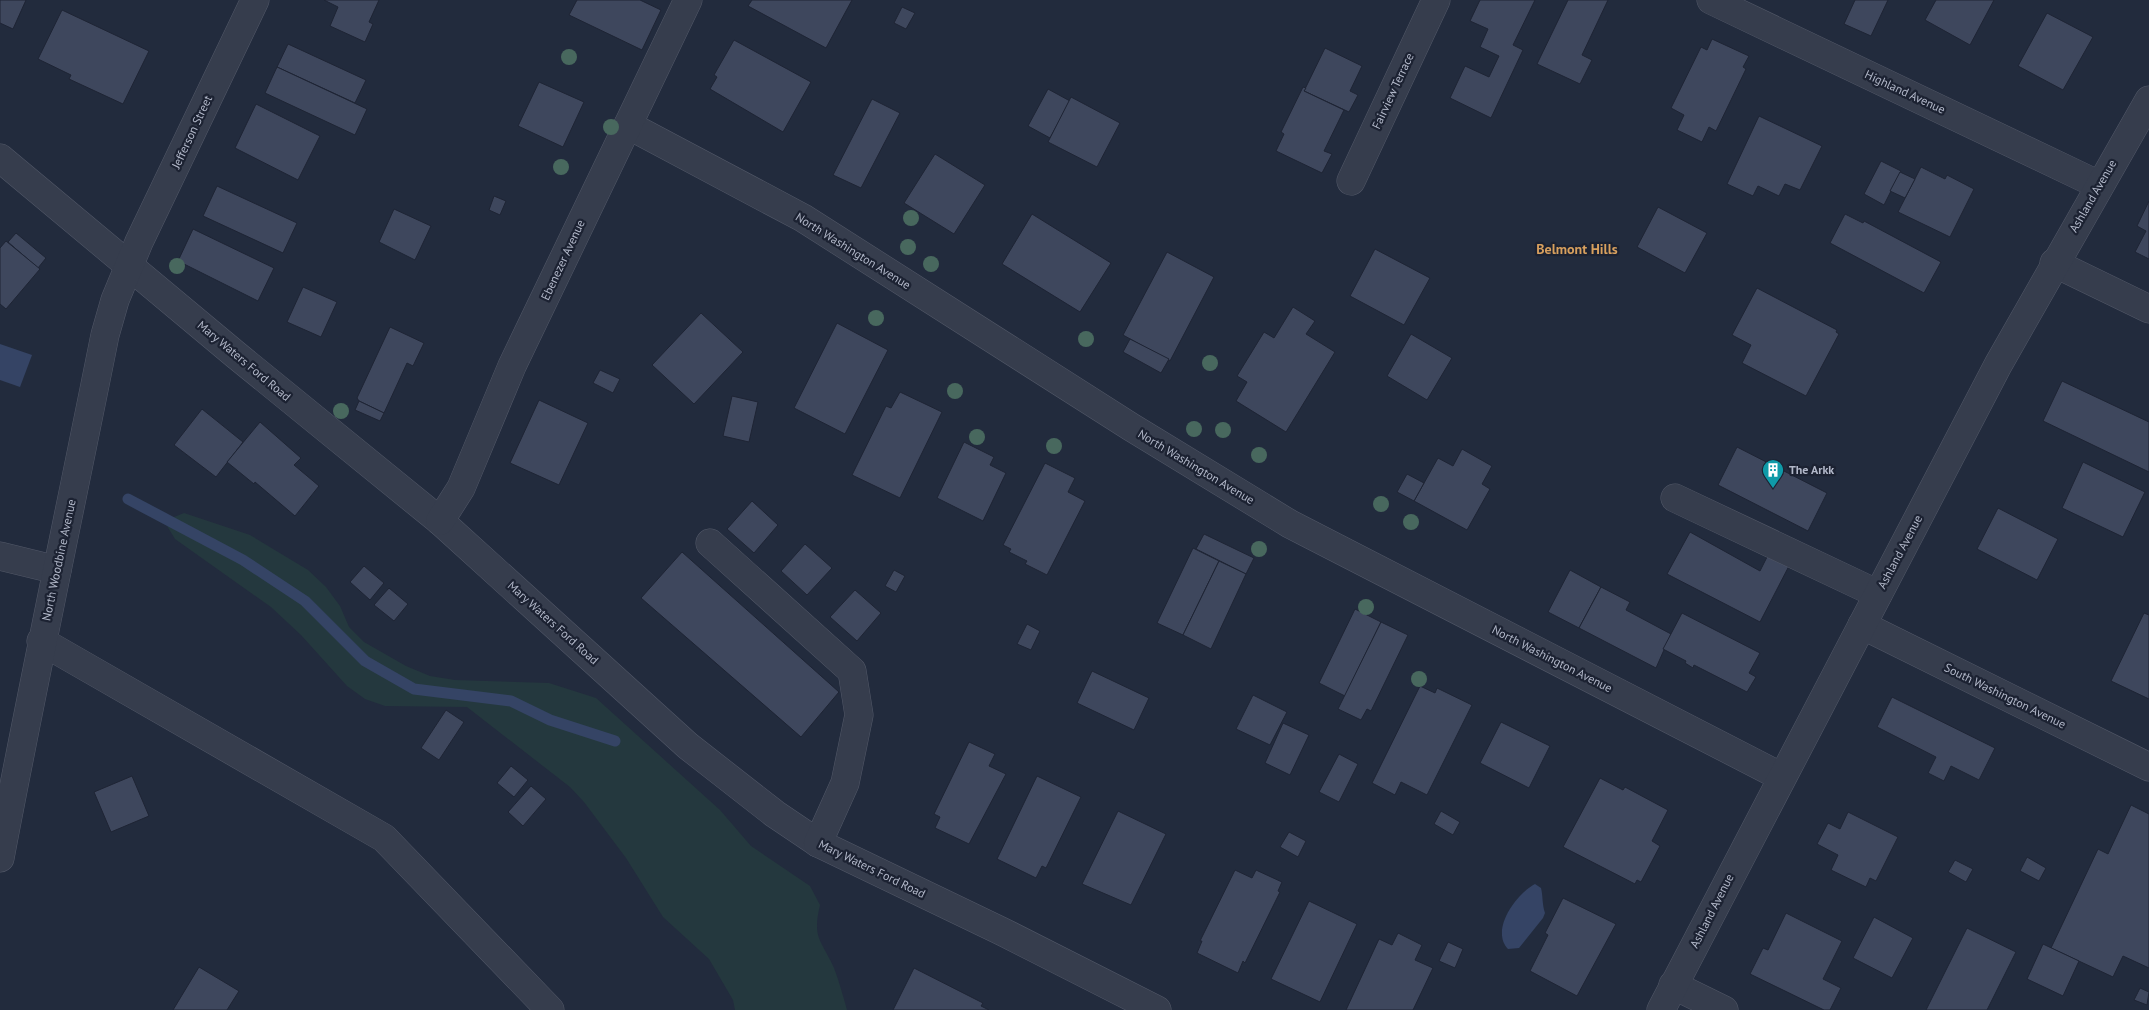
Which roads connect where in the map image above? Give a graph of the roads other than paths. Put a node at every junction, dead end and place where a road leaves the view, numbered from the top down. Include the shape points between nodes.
1 (255, 0) edge
2 (688, 0) edge
3 (1436, 0) edge
4 (1711, 0) edge
5 (2149, 100) edge
6 (628, 125) junction
7 (0, 158) edge
8 (1351, 181) dead end
9 (2099, 185) junction
10 (2054, 263) junction
11 (130, 264) junction
12 (2149, 309) edge
13 (1675, 498) dead end
14 (440, 521) junction
15 (710, 543) dead end
16 (0, 556) edge
17 (58, 570) junction
18 (1878, 594) junction
19 (1862, 625) junction
20 (41, 641) junction
21 (2149, 766) edge
22 (1782, 777) junction
23 (818, 842) junction
24 (0, 858) edge
25 (1673, 985) junction
26 (550, 1010) edge
27 (1157, 1010) edge
28 (1661, 1010) edge
29 (1724, 1010) edge

1 - 11 street, Jefferson Street
2 - 6 street, Ebenezer Avenue
3 - 8 street, Fairview Terrace
4 - 9 street, Highland Avenue
5 - 9 street, Ashland Avenue
6 - 14 street, Ebenezer Avenue via 512,366 461,488
6 - 22 street, North Washington Avenue via 809,222 1290,524
7 - 11 street, Mary Waters Ford Road
9 - 10 street, Ashland Avenue
10 - 12 street
10 - 18 street, Ashland Avenue
11 - 14 street, Mary Waters Ford Road via 236,356
11 - 17 street, North Woodbine Avenue via 105,335
13 - 18 street
14 - 23 street, Mary Waters Ford Road via 688,746
15 - 23 street via 852,672 859,715 846,783
16 - 17 street
17 - 20 street, North Woodbine Avenue
18 - 19 street, Ashland Avenue
19 - 21 street, South Washington Avenue
19 - 22 street, Ashland Avenue
20 - 24 street, North Woodbine Avenue
20 - 26 street via 384,838
22 - 25 street, Ashland Avenue
23 - 27 street, Mary Waters Ford Road
25 - 28 street, Ashland Avenue
25 - 29 street

